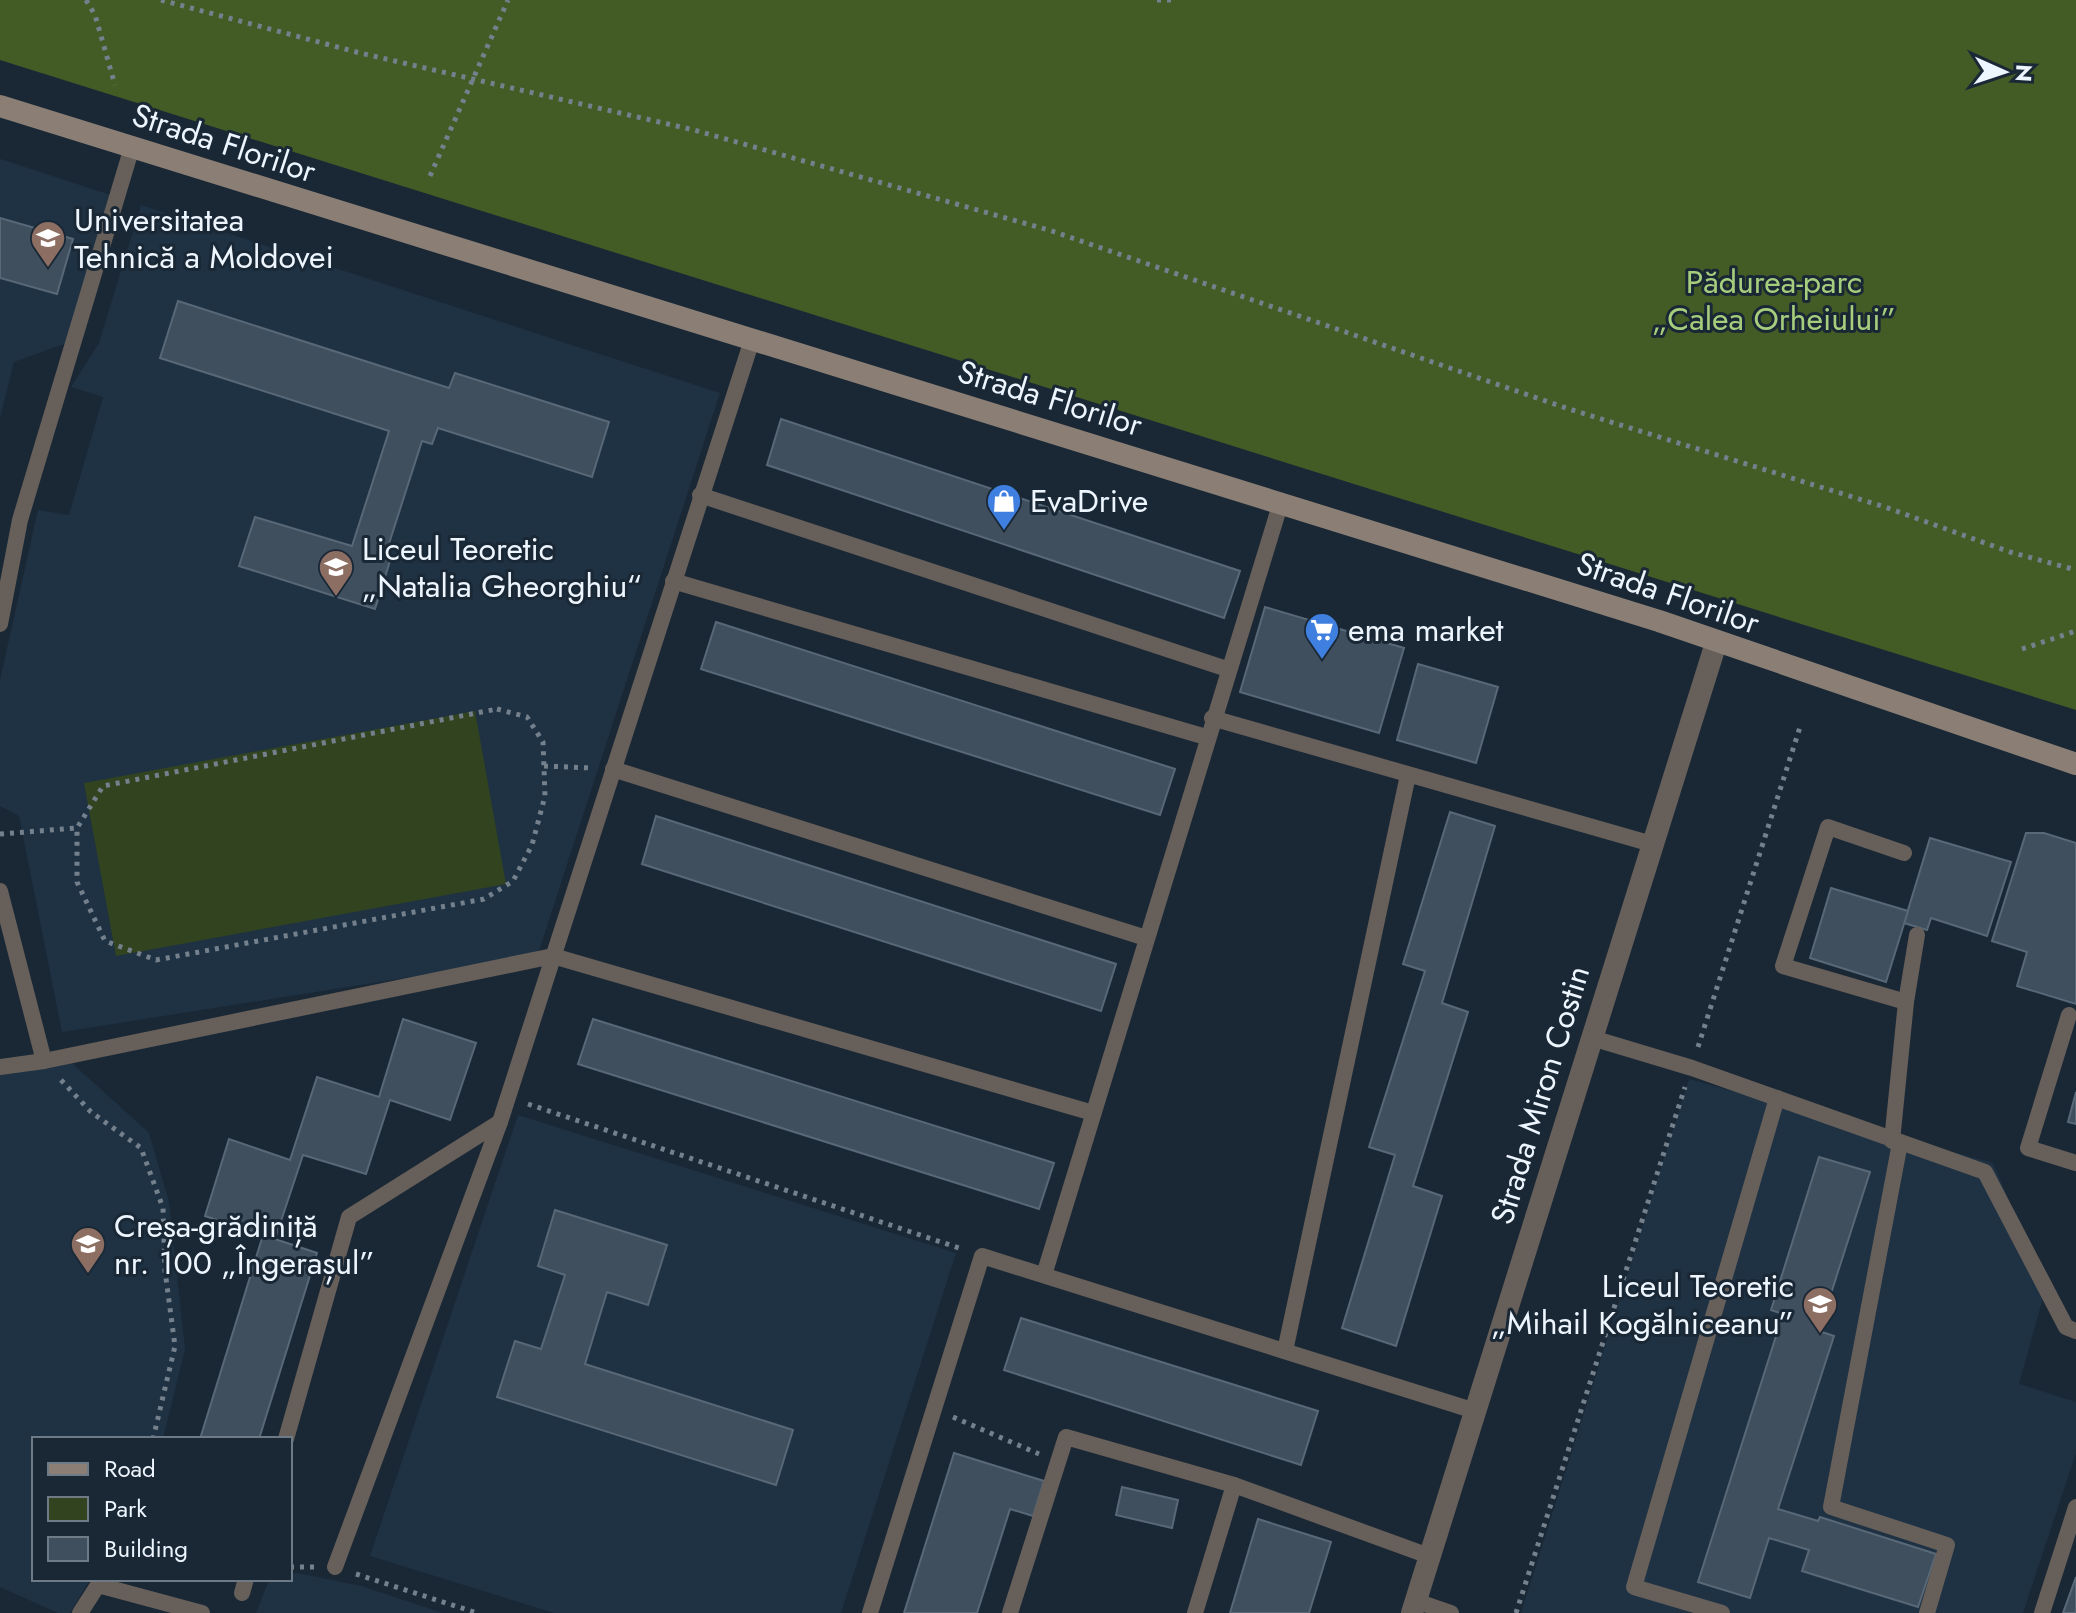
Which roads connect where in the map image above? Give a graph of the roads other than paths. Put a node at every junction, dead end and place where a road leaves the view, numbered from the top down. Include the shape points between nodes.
1 (0, 106) edge
2 (132, 147) junction
3 (752, 340) junction
4 (700, 495) junction
5 (1281, 502) junction
6 (673, 581) junction
7 (0, 624) edge
8 (1716, 643) junction
9 (1227, 669) junction
10 (1212, 718) junction
11 (1206, 737) junction
12 (2076, 764) edge
13 (613, 769) junction
14 (1408, 775) junction
15 (1652, 844) junction
16 (1904, 853) dead end
17 (0, 891) edge
18 (1917, 935) dead end
19 (1146, 938) junction
20 (553, 956) junction
21 (1906, 1002) junction
22 (2069, 1015) dead end
23 (1592, 1038) junction
24 (44, 1061) junction
25 (0, 1067) edge
26 (1777, 1098) junction
27 (1093, 1113) junction
28 (500, 1122) junction
29 (1896, 1142) junction
30 (2076, 1163) edge
31 (1044, 1275) junction
32 (2076, 1331) edge
33 (1285, 1351) junction
34 (1475, 1411) junction
35 (287, 1437) edge
36 (1234, 1485) junction
37 (2076, 1507) edge
38 (2073, 1527) edge
39 (1429, 1556) junction
40 (335, 1567) road end
41 (100, 1582) edge
42 (1414, 1607) edge
43 (80, 1613) edge
44 (202, 1613) edge
45 (870, 1613) edge
46 (1010, 1613) edge
47 (1195, 1613) edge
48 (1451, 1613) edge
49 (1722, 1613) edge
50 (1927, 1613) edge
51 (2042, 1613) edge

1 - 2 main road, Strada Florilor
2 - 3 main road, Strada Florilor
2 - 7 lane via 20,520
3 - 4 lane
3 - 5 main road, Strada Florilor
4 - 6 lane
4 - 9 lane
5 - 8 main road, Strada Florilor
5 - 9 lane
6 - 11 lane
6 - 13 lane
8 - 12 main road, Strada Florilor
8 - 15 street, Strada Miron Costin
9 - 10 lane
10 - 11 lane
10 - 14 lane
11 - 19 lane
13 - 19 lane
13 - 20 lane
14 - 15 lane
14 - 33 lane
15 - 23 street, Strada Miron Costin
16 - 21 lane via 1828,827 1783,966
17 - 24 lane
18 - 21 lane
19 - 27 lane
20 - 24 lane
20 - 27 lane
20 - 28 lane
21 - 29 lane
22 - 30 lane via 2028,1148
23 - 26 lane
23 - 34 street, Strada Miron Costin
24 - 25 lane
26 - 29 lane
26 - 49 lane via 1634,1587
27 - 31 lane
28 - 35 lane via 349,1217
28 - 40 lane
29 - 32 lane via 1985,1172 2066,1327
29 - 50 lane via 1831,1507 1947,1545
31 - 33 lane
31 - 45 lane via 982,1256
33 - 34 lane
34 - 39 street, Strada Miron Costin
36 - 39 lane
36 - 46 lane via 1066,1437
36 - 47 lane
37 - 38 lane
38 - 51 lane
39 - 42 street, Strada Miron Costin
41 - 43 lane
41 - 44 lane
42 - 48 lane

